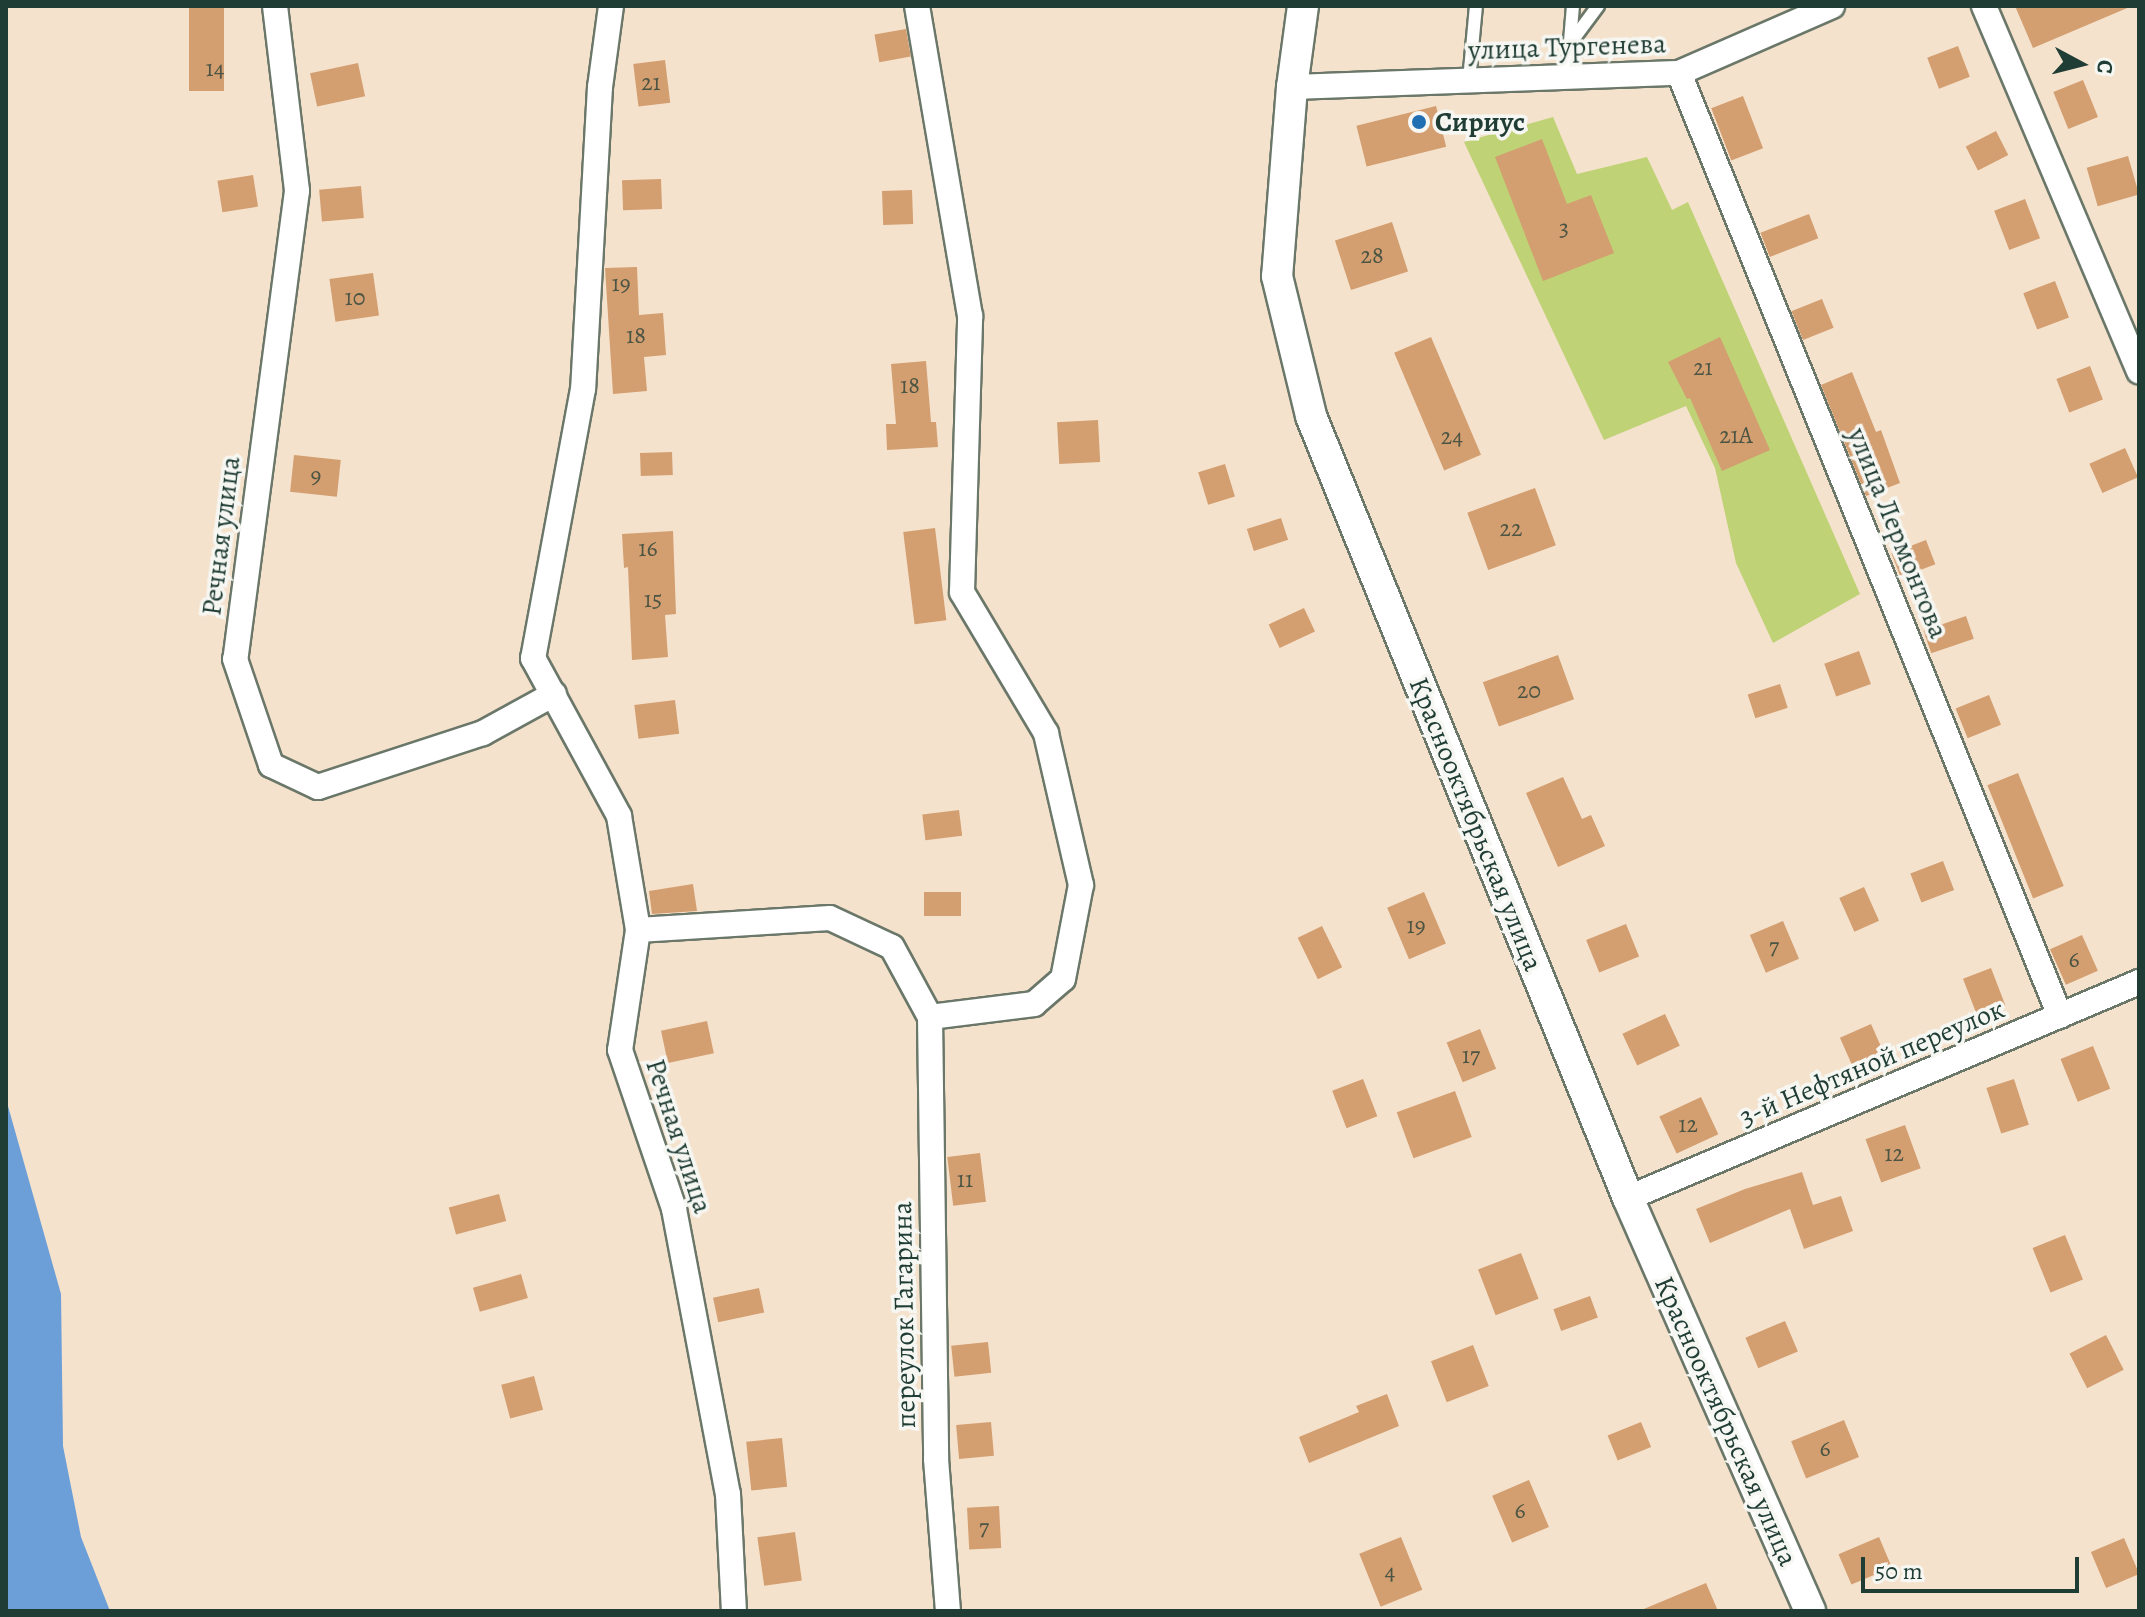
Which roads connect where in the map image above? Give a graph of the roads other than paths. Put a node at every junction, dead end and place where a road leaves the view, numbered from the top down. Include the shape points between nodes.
1 (275, 6) edge
2 (611, 6) edge
3 (917, 6) edge
4 (1303, 6) edge
5 (1476, 6) edge
6 (1573, 6) edge
7 (1598, 6) edge
8 (1832, 6) edge
9 (1984, 6) edge
10 (1569, 45) junction
11 (1679, 73) junction
12 (1567, 77) junction
13 (1469, 81) junction
14 (1292, 87) junction
15 (2139, 371) edge
16 (554, 694) junction
17 (638, 930) junction
18 (2139, 982) edge
19 (2060, 1016) junction
20 (930, 1017) junction
21 (1628, 1198) junction
22 (734, 1611) edge
23 (948, 1611) edge
24 (1810, 1611) edge

1 - 16 street, Речная улица via 297,191 235,659 271,765 318,787 483,733
2 - 16 street, Речная улица via 600,87 583,389 533,658
3 - 20 street via 970,316 962,592 1046,733 1081,885 1063,979 1034,1004
4 - 14 street, Краснооктябрьская улица
5 - 13 lane
6 - 10 lane
7 - 10 lane
8 - 11 street, улица Тургенева
9 - 15 street
10 - 12 lane
11 - 12 street, улица Тургенева
11 - 19 street, улица Лермонтова
12 - 13 street, улица Тургенева
13 - 14 street, улица Тургенева
14 - 21 street, Краснооктябрьская улица via 1277,276 1311,416
16 - 17 street, Речная улица via 619,816
17 - 20 street via 830,918 892,947
17 - 22 street, Речная улица via 620,1050 674,1209 728,1494
18 - 19 street, 3-й Нефтяной переулок
19 - 21 street, 3-й Нефтяной переулок
20 - 23 street, переулок Гагарина via 936,1459
21 - 24 street, Краснооктябрьская улица

